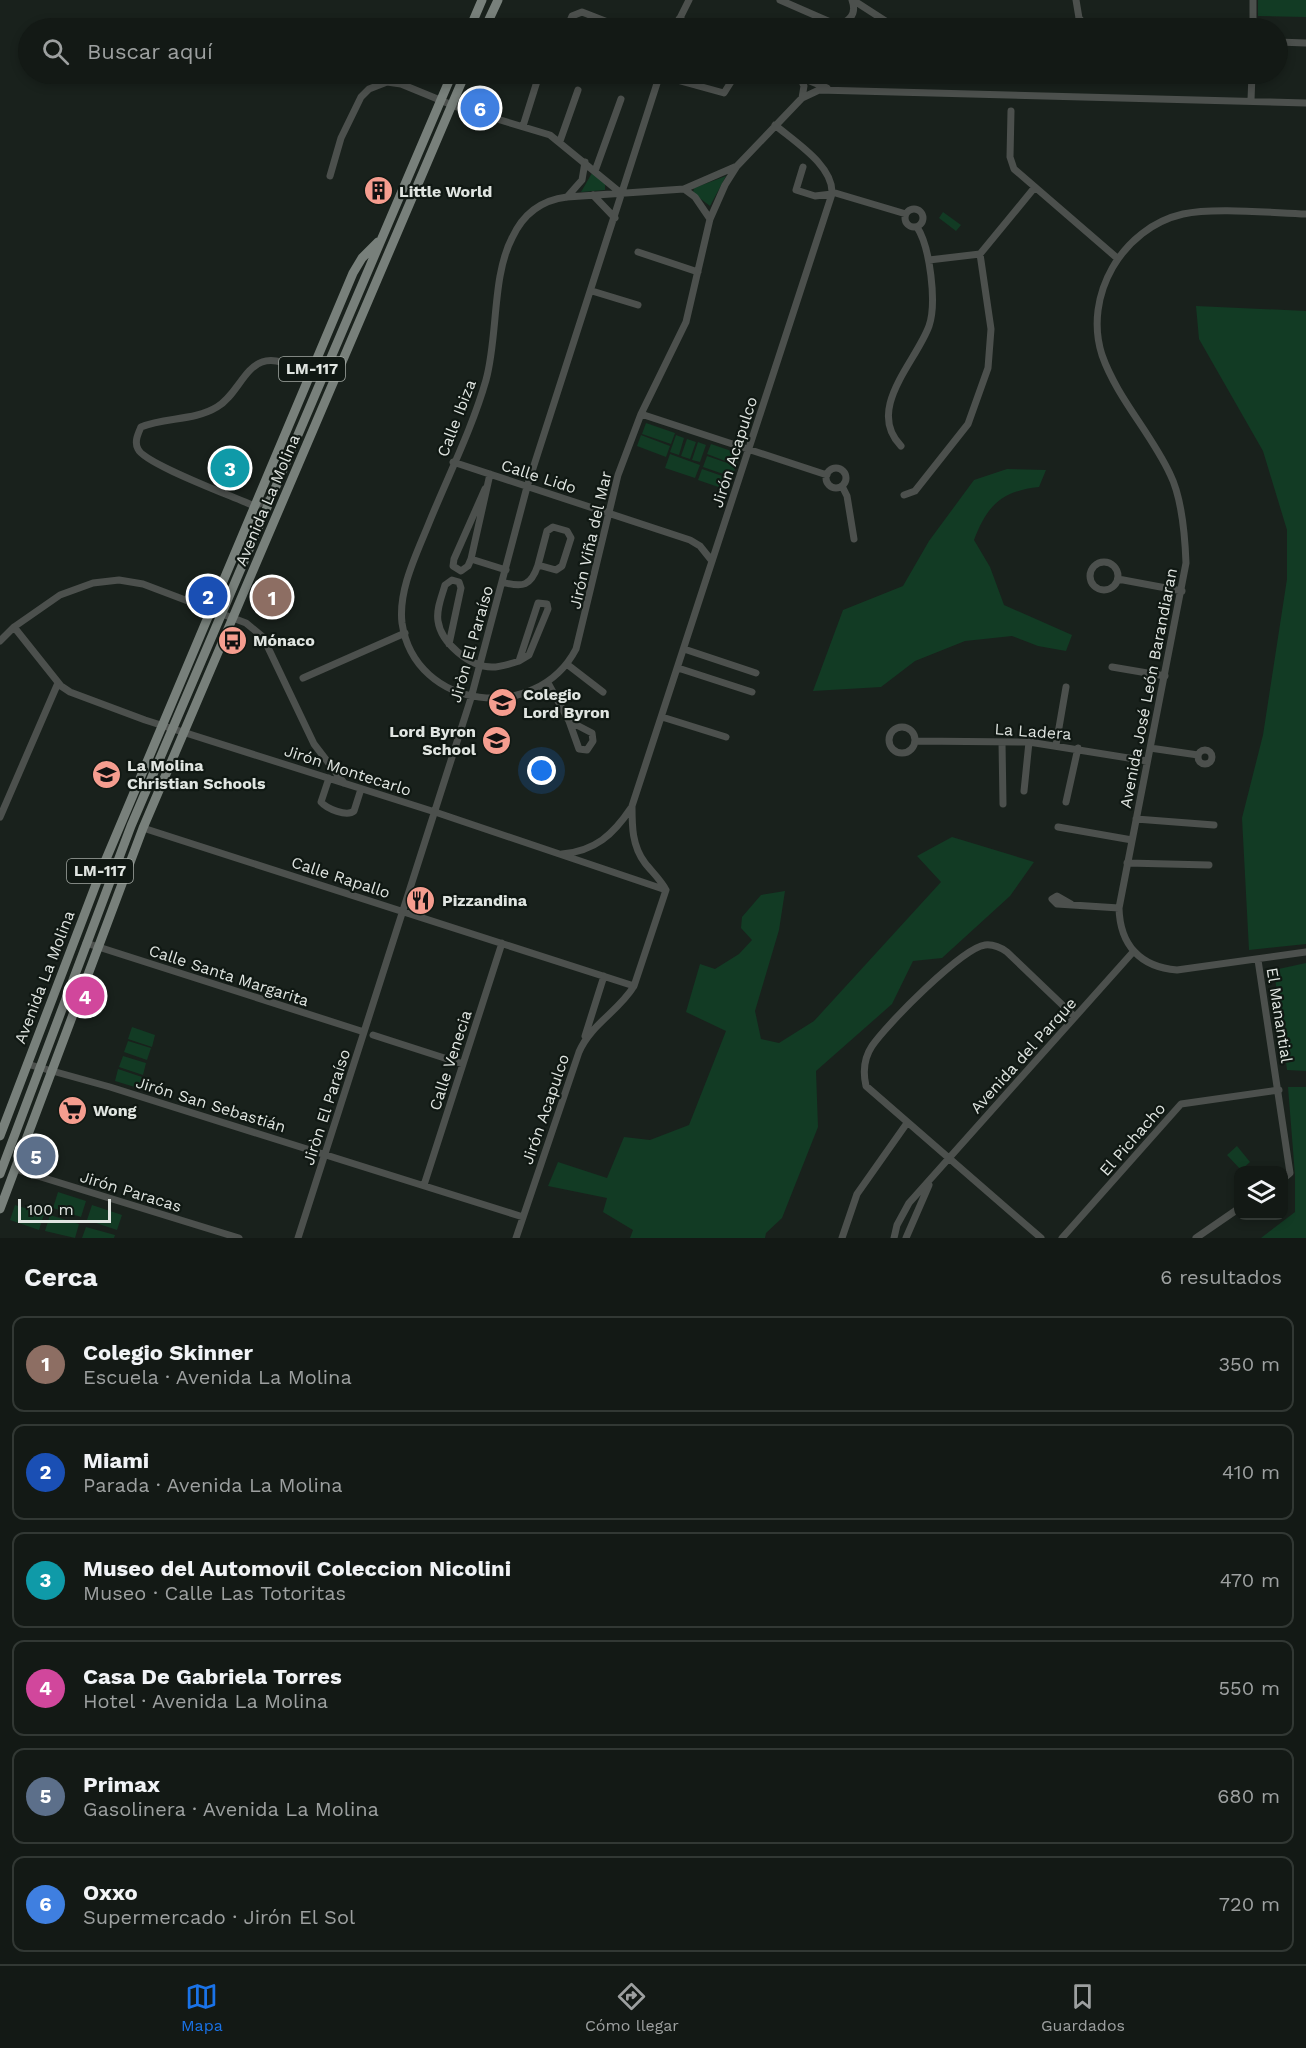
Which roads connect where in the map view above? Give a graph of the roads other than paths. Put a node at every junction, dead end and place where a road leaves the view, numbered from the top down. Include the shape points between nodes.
1 (482, 0) edge
2 (498, 0) edge
3 (689, 0) edge
4 (780, 0) edge
5 (853, 0) edge
6 (1076, 0) edge
7 (1253, 0) edge
8 (474, 18) edge
9 (490, 18) edge
10 (571, 18) edge
11 (597, 18) edge
12 (680, 18) edge
13 (820, 18) edge
14 (851, 18) edge
15 (881, 18) edge
16 (1079, 18) edge
17 (1253, 18) edge
18 (1288, 42) edge
19 (1306, 43) edge
20 (382, 84) edge
21 (401, 84) edge
22 (448, 84) edge
23 (460, 84) edge
24 (536, 84) edge
25 (656, 84) edge
26 (693, 84) edge
27 (730, 84) edge
28 (803, 84) edge
29 (818, 84) edge
30 (1251, 84) edge
31 (578, 90) dead end
32 (832, 90) junction
33 (802, 98) junction
34 (621, 99) dead end
35 (1251, 100) junction
36 (441, 101) junction
37 (1306, 103) edge
38 (451, 105) junction
39 (1011, 111) dead end
40 (775, 125) junction
41 (523, 126) junction
42 (560, 141) junction
43 (585, 162) junction
44 (737, 166) junction
45 (803, 167) dead end
46 (595, 171) junction
47 (330, 176) dead end
48 (1035, 187) junction
49 (684, 189) junction
50 (832, 193) junction
51 (622, 194) junction
52 (594, 195) junction
53 (567, 197) junction
54 (906, 214) junction
55 (1306, 214) edge
56 (615, 218) junction
57 (710, 219) junction
58 (917, 226) junction
59 (381, 239) junction
60 (638, 252) dead end
61 (980, 254) junction
62 (1117, 258) junction
63 (929, 260) junction
64 (386, 261) junction
65 (698, 272) junction
66 (592, 291) junction
67 (638, 305) dead end
68 (352, 308) junction
69 (310, 374) junction
70 (641, 414) junction
71 (901, 446) dead end
72 (749, 449) junction
73 (453, 462) junction
74 (490, 474) junction
75 (827, 475) junction
76 (842, 486) junction
77 (527, 487) junction
78 (485, 489) junction
79 (904, 495) dead end
80 (270, 499) junction
81 (254, 506) junction
82 (607, 512) junction
83 (854, 539) dead end
84 (471, 559) junction
85 (712, 561) junction
86 (538, 565) junction
87 (506, 570) junction
88 (1118, 579) junction
89 (502, 582) junction
90 (1182, 591) junction
91 (209, 609) junction
92 (222, 614) junction
93 (233, 618) junction
94 (14, 627) junction
95 (405, 633) junction
96 (0, 641) edge
97 (449, 644) junction
98 (684, 649) junction
99 (519, 662) junction
100 (480, 664) junction
101 (568, 665) junction
102 (1112, 667) dead end
103 (678, 668) junction
104 (756, 674) dead end
105 (1165, 676) junction
106 (303, 678) dead end
107 (58, 683) junction
108 (548, 683) junction
109 (1066, 687) dead end
110 (603, 692) dead end
111 (752, 692) dead end
112 (471, 698) junction
113 (662, 717) junction
114 (569, 721) dead end
115 (161, 724) junction
116 (172, 728) junction
117 (184, 731) junction
118 (726, 737) dead end
119 (915, 741) dead end
120 (1002, 742) junction
121 (1029, 742) junction
122 (1056, 746) junction
123 (1078, 748) junction
124 (1150, 748) junction
125 (1198, 755) dead end
126 (1148, 761) junction
127 (329, 778) junction
128 (344, 783) junction
129 (362, 789) junction
130 (1024, 791) dead end
131 (1066, 802) dead end
132 (1003, 804) dead end
133 (632, 806) junction
134 (435, 812) junction
135 (0, 817) edge
136 (1136, 819) junction
137 (1214, 825) dead end
138 (1058, 827) dead end
139 (143, 828) junction
140 (1132, 840) junction
141 (559, 854) junction
142 (1127, 863) junction
143 (1209, 865) dead end
144 (666, 890) junction
145 (1071, 904) dead end
146 (1119, 908) junction
147 (403, 912) junction
148 (86, 943) junction
149 (502, 943) junction
150 (97, 946) junction
151 (1133, 952) junction
152 (1306, 952) edge
153 (1258, 960) junction
154 (604, 976) junction
155 (634, 986) junction
156 (1075, 1017) junction
157 (364, 1032) junction
158 (373, 1035) dead end
159 (582, 1044) junction
160 (27, 1064) junction
161 (463, 1064) junction
162 (40, 1066) junction
163 (51, 1070) junction
164 (1279, 1090) junction
165 (22, 1115) junction
166 (907, 1123) junction
167 (0, 1136) edge
168 (27, 1138) junction
169 (326, 1154) junction
170 (948, 1158) junction
171 (1, 1168) edge
172 (15, 1169) junction
173 (1288, 1175) edge
174 (934, 1178) junction
175 (424, 1185) junction
176 (0, 1186) edge
177 (0, 1209) edge
178 (1234, 1212) edge
179 (523, 1217) junction
180 (240, 1238) edge
181 (298, 1238) edge
182 (516, 1238) edge
183 (842, 1238) edge
184 (894, 1238) edge
185 (906, 1238) edge
186 (1041, 1238) edge
187 (1062, 1238) edge
188 (1196, 1238) edge

1 - 8 main road
2 - 9 main road
3 - 12 street
4 - 13 street
5 - 14 street
5 - 15 street
6 - 16 street
7 - 17 street
10 - 11 street via 582,12
18 - 19 street
20 - 47 street via 362,97 341,138
21 - 36 street
22 - 36 main road, Avenida La Molina / LM-117
23 - 38 main road, Avenida La Molina / LM-117
24 - 41 street
25 - 51 street, Jiròn El Paraíso
26 - 27 street via 724,93
28 - 33 street
29 - 32 street
30 - 35 street
31 - 42 street
32 - 33 street via 819,90
32 - 35 street
33 - 40 street
34 - 46 street
35 - 37 street
36 - 38 street
36 - 59 main road, Avenida La Molina / LM-117
38 - 41 street
38 - 64 main road, Avenida La Molina / LM-117
39 - 48 street via 1011,163
40 - 44 street
40 - 50 street via 824,169 831,180
41 - 42 street
42 - 43 street
43 - 46 street
43 - 53 street via 582,180
44 - 49 street, Calle Ibiza
44 - 57 street, Jirón Viña del Mar
45 - 50 street via 796,190 815,196
46 - 51 street
48 - 61 street
48 - 62 street
49 - 51 street, Calle Ibiza
49 - 57 street via 695,196
50 - 54 street
50 - 72 street, Jirón Acapulco
51 - 52 street, Calle Ibiza
51 - 56 street, Jiròn El Paraíso
52 - 53 street, Calle Ibiza
52 - 56 street
53 - 73 street, Calle Ibiza via 550,199 536,208 512,237 505,255 488,372
54 - 58 street via 907,224
54 - 58 street via 914,209 920,212 922,222
55 - 62 street, Avenida José León Barandiaran via 1185,214 1151,228
56 - 66 street, Jiròn El Paraíso
57 - 65 street, Jirón Viña del Mar
58 - 63 street
59 - 68 main road, Avenida La Molina / LM-117
59 - 69 main road, Avenida La Molina / LM-117 via 356,267
60 - 65 street
61 - 63 street
61 - 79 street via 991,329 988,368 968,424 915,491
62 - 90 street, Avenida José León Barandiaran via 1102,289 1095,330 1105,363 1172,477 1185,531
63 - 71 street via 930,322 894,390 887,412
64 - 68 main road
64 - 93 main road, Avenida La Molina / LM-117
65 - 70 street, Jirón Viña del Mar via 686,322
66 - 67 street
66 - 77 street, Jiròn El Paraíso
68 - 80 main road, Avenida La Molina / LM-117
69 - 81 main road, Avenida La Molina / LM-117
69 - 81 street via 276,360 262,361 251,369 233,395 216,408 141,427 136,439 138,450 148,460
70 - 72 street
70 - 82 street, Jirón Viña del Mar
72 - 75 street
72 - 85 street, Jirón Acapulco
73 - 74 street, Calle Lido
73 - 95 street, Calle Ibiza via 413,561 402,604
74 - 77 street, Calle Lido
74 - 78 street
75 - 76 street via 830,486
75 - 76 street via 833,468 842,470 846,478
76 - 83 street
77 - 82 street, Calle Lido
77 - 87 street, Jiròn El Paraíso
78 - 84 street
78 - 84 street via 453,566 461,571
80 - 81 street
80 - 92 main road, Avenida La Molina / LM-117
81 - 91 main road, Avenida La Molina / LM-117
82 - 85 street, Calle Lido via 694,542
82 - 101 street, Jirón Viña del Mar via 582,632
84 - 87 street
85 - 98 street, Jirón Acapulco
86 - 86 street via 550,528 570,534 560,569
86 - 89 street via 526,585
87 - 89 street, Jiròn El Paraíso
88 - 88 street via 1114,566 1106,562 1097,564 1090,575 1095,587 1104,590 1113,587
88 - 90 street
89 - 100 street, Jiròn El Paraíso
90 - 105 street, Avenida José León Barandiaran
91 - 92 street
91 - 94 street via 143,584 119,580 93,583 60,595
91 - 115 main road, Avenida La Molina / LM-117
92 - 93 street
92 - 116 main road, Avenida La Molina / LM-117
93 - 117 main road, Avenida La Molina / LM-117
93 - 128 street via 251,625 263,637 314,744
94 - 96 street
94 - 107 street, Jirón Montecarlo
95 - 106 street
95 - 112 street, Calle Ibiza via 417,659 428,671
97 - 97 street via 461,588 459,582 452,580 445,585 438,613 440,628
97 - 100 street
98 - 103 street, Jirón Acapulco
98 - 104 street
99 - 99 street via 529,655 547,604 535,606
99 - 100 street via 489,667
100 - 112 street, Jiròn El Paraíso
101 - 108 street, Jirón Viña del Mar
101 - 110 street
102 - 105 street
103 - 111 street
103 - 113 street, Jirón Acapulco
105 - 124 street, Avenida José León Barandiaran
107 - 115 street, Jirón Montecarlo via 70,692
107 - 135 street
108 - 112 street, Jirón Viña del Mar via 492,700
108 - 114 street
109 - 122 street
112 - 134 street, Jiròn El Paraíso
113 - 118 street
113 - 133 street, Jirón Acapulco
115 - 116 street, Jirón Montecarlo
115 - 160 main road, Avenida La Molina / LM-117 via 100,870
116 - 117 street, Jirón Montecarlo
116 - 148 main road, Avenida La Molina / LM-117
117 - 127 street, Jirón Montecarlo
117 - 139 main road, Avenida La Molina / LM-117
119 - 120 street, La Ladera
120 - 121 street, La Ladera
120 - 132 street
121 - 122 street, La Ladera
121 - 130 street
122 - 123 street, La Ladera
123 - 126 street, La Ladera
123 - 131 street
124 - 125 street
124 - 126 street, Avenida José León Barandiaran
126 - 136 street, Avenida José León Barandiaran
127 - 128 street, Jirón Montecarlo
127 - 129 street via 321,802 347,814 354,811
128 - 129 street, Jirón Montecarlo
129 - 134 street, Jirón Montecarlo
133 - 141 street, Jirón Acapulco via 616,831 601,842 579,852
133 - 144 street, Jirón Acapulco via 635,844
134 - 141 street, Jirón Montecarlo
134 - 147 street, Jiròn El Paraíso
136 - 137 street
136 - 140 street, Avenida José León Barandiaran
138 - 140 street
139 - 147 street, Calle Rapallo
139 - 150 main road, Avenida La Molina / LM-117
140 - 142 street, Avenida José León Barandiaran
141 - 144 street, Jirón Montecarlo
142 - 143 street
142 - 146 street, Avenida José León Barandiaran
144 - 155 street, Jirón Acapulco
145 - 146 street
146 - 151 street, Avenida José León Barandiaran via 1119,924
147 - 149 street, Calle Rapallo
147 - 157 street, Jiròn El Paraíso
148 - 150 street, Calle Santa Margarita
148 - 162 main road, Avenida La Molina / LM-117
149 - 154 street, Calle Rapallo
149 - 161 street, Calle Venecia
150 - 157 street, Calle Santa Margarita
150 - 163 main road, Avenida La Molina / LM-117
151 - 153 street via 1160,969
151 - 156 street, Avenida del Parque
152 - 153 street
153 - 164 street, El Manantial
154 - 155 street, Calle Rapallo
154 - 159 street
155 - 159 street, Jirón Acapulco
156 - 166 street via 1007,951 996,945 969,951 933,980 872,1047 865,1062 866,1086
156 - 170 street, Avenida del Parque
157 - 169 street, Jiròn El Paraíso
158 - 161 street
159 - 179 street, Jirón Acapulco
160 - 162 street, Jirón San Sebastián
160 - 167 main road, Avenida La Molina / LM-117
161 - 175 street, Calle Venecia
162 - 163 street, Jirón San Sebastián
162 - 165 main road, Avenida La Molina / LM-117
163 - 168 main road, Avenida La Molina / LM-117
163 - 169 street, Jirón San Sebastián
164 - 173 street, El Manantial
164 - 187 street, El Pichacho via 1181,1104
165 - 168 main road
165 - 171 main road, Avenida La Molina / LM-117
166 - 170 street
166 - 183 street via 857,1194
168 - 172 main road, Avenida La Molina / LM-117
169 - 175 street, Jirón San Sebastián
169 - 181 street, Jiròn El Paraíso
170 - 174 street, Avenida del Parque
170 - 186 street
172 - 176 main road
172 - 177 main road, Avenida La Molina / LM-117
172 - 180 street, Jirón Paracas
174 - 184 street, Avenida del Parque via 909,1203
174 - 185 street, Avenida del Parque
175 - 179 street, Jirón San Sebastián
178 - 188 street
179 - 182 street, Jirón Acapulco

